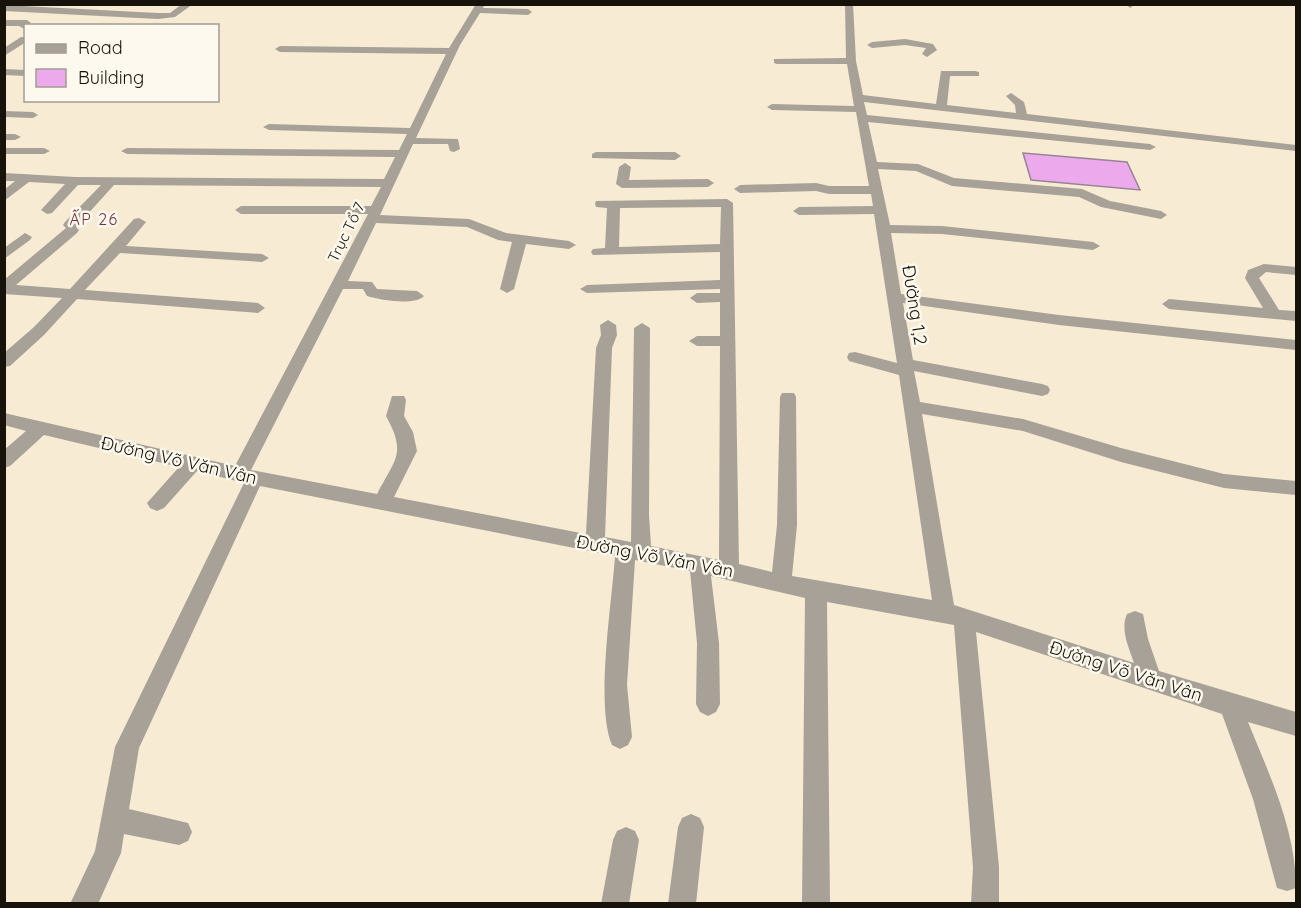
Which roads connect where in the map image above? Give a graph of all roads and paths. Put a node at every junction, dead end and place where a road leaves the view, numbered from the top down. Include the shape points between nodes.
1 (87, 4) edge
2 (116, 4) edge
3 (189, 4) edge
4 (849, 4) edge
5 (147, 5) edge
6 (479, 7) edge
7 (4, 9) edge
8 (23, 10) junction
9 (73, 12) junction
10 (528, 12) dead end
11 (101, 14) junction
12 (130, 16) junction
13 (4, 21) edge
14 (26, 24) edge
15 (848, 36) junction
16 (22, 42) edge
17 (872, 45) junction
18 (280, 48) dead end
19 (453, 51) junction
20 (882, 52) dead end
21 (4, 53) edge
22 (927, 54) dead end
23 (777, 61) dead end
24 (850, 61) junction
25 (4, 72) edge
26 (24, 73) edge
27 (975, 74) dead end
28 (1011, 96) dead end
29 (772, 107) dead end
30 (941, 107) junction
31 (860, 108) junction
32 (4, 114) edge
33 (33, 115) dead end
34 (1022, 116) junction
35 (1215, 124) dead end
36 (269, 127) dead end
37 (1223, 139) junction
38 (408, 142) junction
39 (1150, 147) dead end
40 (454, 148) dead end
41 (1296, 148) edge
42 (4, 151) edge
43 (44, 151) dead end
44 (127, 151) dead end
45 (596, 156) dead end
46 (871, 165) junction
47 (625, 167) dead end
48 (677, 169) junction
49 (4, 177) edge
50 (26, 178) junction
51 (75, 180) junction
52 (111, 181) junction
53 (388, 183) junction
54 (708, 183) dead end
55 (740, 189) dead end
56 (876, 190) junction
57 (4, 197) edge
58 (682, 202) junction
59 (47, 210) dead end
60 (241, 210) dead end
61 (880, 210) junction
62 (800, 211) dead end
63 (374, 215) junction
64 (1161, 215) dead end
65 (139, 222) dead end
66 (884, 229) junction
67 (25, 237) dead end
68 (520, 239) junction
69 (569, 245) dead end
70 (1092, 246) dead end
71 (727, 248) junction
72 (116, 249) junction
73 (4, 255) edge
74 (262, 258) dead end
75 (1296, 271) edge
76 (338, 285) junction
77 (4, 288) edge
78 (507, 289) dead end
79 (587, 289) dead end
80 (728, 290) junction
81 (73, 294) junction
82 (417, 296) dead end
83 (893, 297) junction
84 (697, 298) dead end
85 (1169, 304) dead end
86 (258, 308) dead end
87 (1285, 314) edge
88 (608, 325) dead end
89 (642, 328) dead end
90 (1296, 330) edge
91 (697, 341) dead end
92 (728, 341) junction
93 (1296, 345) edge
94 (855, 357) dead end
95 (4, 362) edge
96 (906, 368) junction
97 (1042, 390) dead end
98 (788, 397) dead end
99 (398, 400) dead end
100 (912, 407) junction
101 (4, 419) edge
102 (42, 427) junction
103 (4, 461) edge
104 (194, 463) junction
105 (248, 476) junction
106 (1296, 488) edge
107 (157, 503) dead end
108 (382, 503) junction
109 (595, 544) junction
110 (634, 551) junction
111 (699, 564) junction
112 (729, 570) junction
113 (781, 583) junction
114 (816, 591) junction
115 (954, 615) junction
116 (1135, 621) dead end
117 (1150, 679) junction
118 (708, 704) dead end
119 (1230, 705) junction
120 (1296, 724) edge
121 (620, 737) dead end
122 (114, 819) junction
123 (691, 827) dead end
124 (180, 832) dead end
125 (626, 840) dead end
126 (1287, 878) dead end
127 (84, 903) edge
128 (615, 903) edge
129 (682, 903) edge
130 (816, 903) edge
131 (985, 903) edge

1 - 9 street
2 - 11 street
3 - 12 street via 172,15
4 - 15 street, Đường 1,2
5 - 12 street
6 - 10 street
6 - 19 street, Trục Tổ 7
7 - 8 street
8 - 9 street
8 - 13 street
9 - 11 street
11 - 12 street
13 - 14 street
15 - 17 street
15 - 24 street, Đường 1,2
16 - 21 street
17 - 20 street
17 - 22 street via 920,43 930,46 932,50
18 - 19 street
19 - 38 street, Trục Tổ 7
23 - 24 street
24 - 31 street, Đường 1,2
25 - 26 street
27 - 30 street via 945,73
28 - 34 street via 1020,104
29 - 31 street
30 - 31 street
30 - 34 street
31 - 39 street
31 - 46 street, Đường 1,2
32 - 33 street
34 - 37 street
35 - 37 street
36 - 38 street
37 - 41 street
38 - 40 street via 454,141
38 - 44 street
38 - 53 street, Trục Tổ 7
42 - 43 street
45 - 48 street
46 - 56 street, Đường 1,2
46 - 64 street via 918,168 952,182 1082,193 1106,204
47 - 48 street via 622,184 652,179
48 - 54 street
48 - 58 street
49 - 50 street
50 - 51 street
50 - 57 street
51 - 52 street
51 - 59 street
52 - 53 street
52 - 77 street via 71,227
53 - 63 street, Trục Tổ 7
55 - 56 street
56 - 61 street, Đường 1,2
58 - 71 street via 727,203
58 - 71 street via 608,204 605,252
60 - 63 street
61 - 62 street
61 - 66 street, Đường 1,2
63 - 68 street via 469,223 503,237
63 - 76 street, Trục Tổ 7
65 - 72 street
66 - 70 street via 942,230
66 - 83 street, Đường 1,2
67 - 73 street
68 - 69 street
68 - 78 street
71 - 80 street
72 - 74 street
72 - 81 street
75 - 87 street via 1264,268 1253,273 1252,278
76 - 82 street via 367,285 372,293
76 - 105 street, Trục Tổ 7
77 - 81 street
79 - 80 street
80 - 84 street
80 - 92 street
81 - 86 street
81 - 95 street
83 - 93 street
83 - 96 street, Đường 1,2
85 - 87 street
87 - 90 street
88 - 109 street
89 - 110 street via 639,514
91 - 92 street
92 - 112 street
94 - 96 street
96 - 97 street
96 - 100 street, Đường 1,2
98 - 113 street via 787,525
99 - 108 street via 394,416 404,432 408,451
100 - 106 street via 1023,425 1224,481
100 - 115 street, Đường 1,2
101 - 102 street, Đường Võ Văn Vân
102 - 103 street
102 - 104 street, Đường Võ Văn Vân
104 - 105 street, Đường Võ Văn Vân
104 - 107 street
105 - 108 street, Đường Võ Văn Vân
105 - 122 street, Trục Tổ 7 via 127,747
108 - 109 street, Đường Võ Văn Vân
109 - 110 street, Đường Võ Văn Vân
110 - 111 street, Đường Võ Văn Vân
110 - 121 street via 616,685
111 - 112 street, Đường Võ Văn Vân
111 - 118 street via 708,643
112 - 113 street, Đường Võ Văn Vân
113 - 114 street, Đường Võ Văn Vân
114 - 115 street, Đường Võ Văn Vân
114 - 130 street
115 - 117 street, Đường Võ Văn Vân
115 - 131 street, Đường 1,2 via 986,867
116 - 117 street
117 - 119 street, Đường Võ Văn Vân
119 - 120 street, Đường Võ Văn Vân
119 - 126 street via 1266,799
122 - 124 street
122 - 127 street, Trục Tổ 7 via 108,853
123 - 129 street
125 - 128 street

